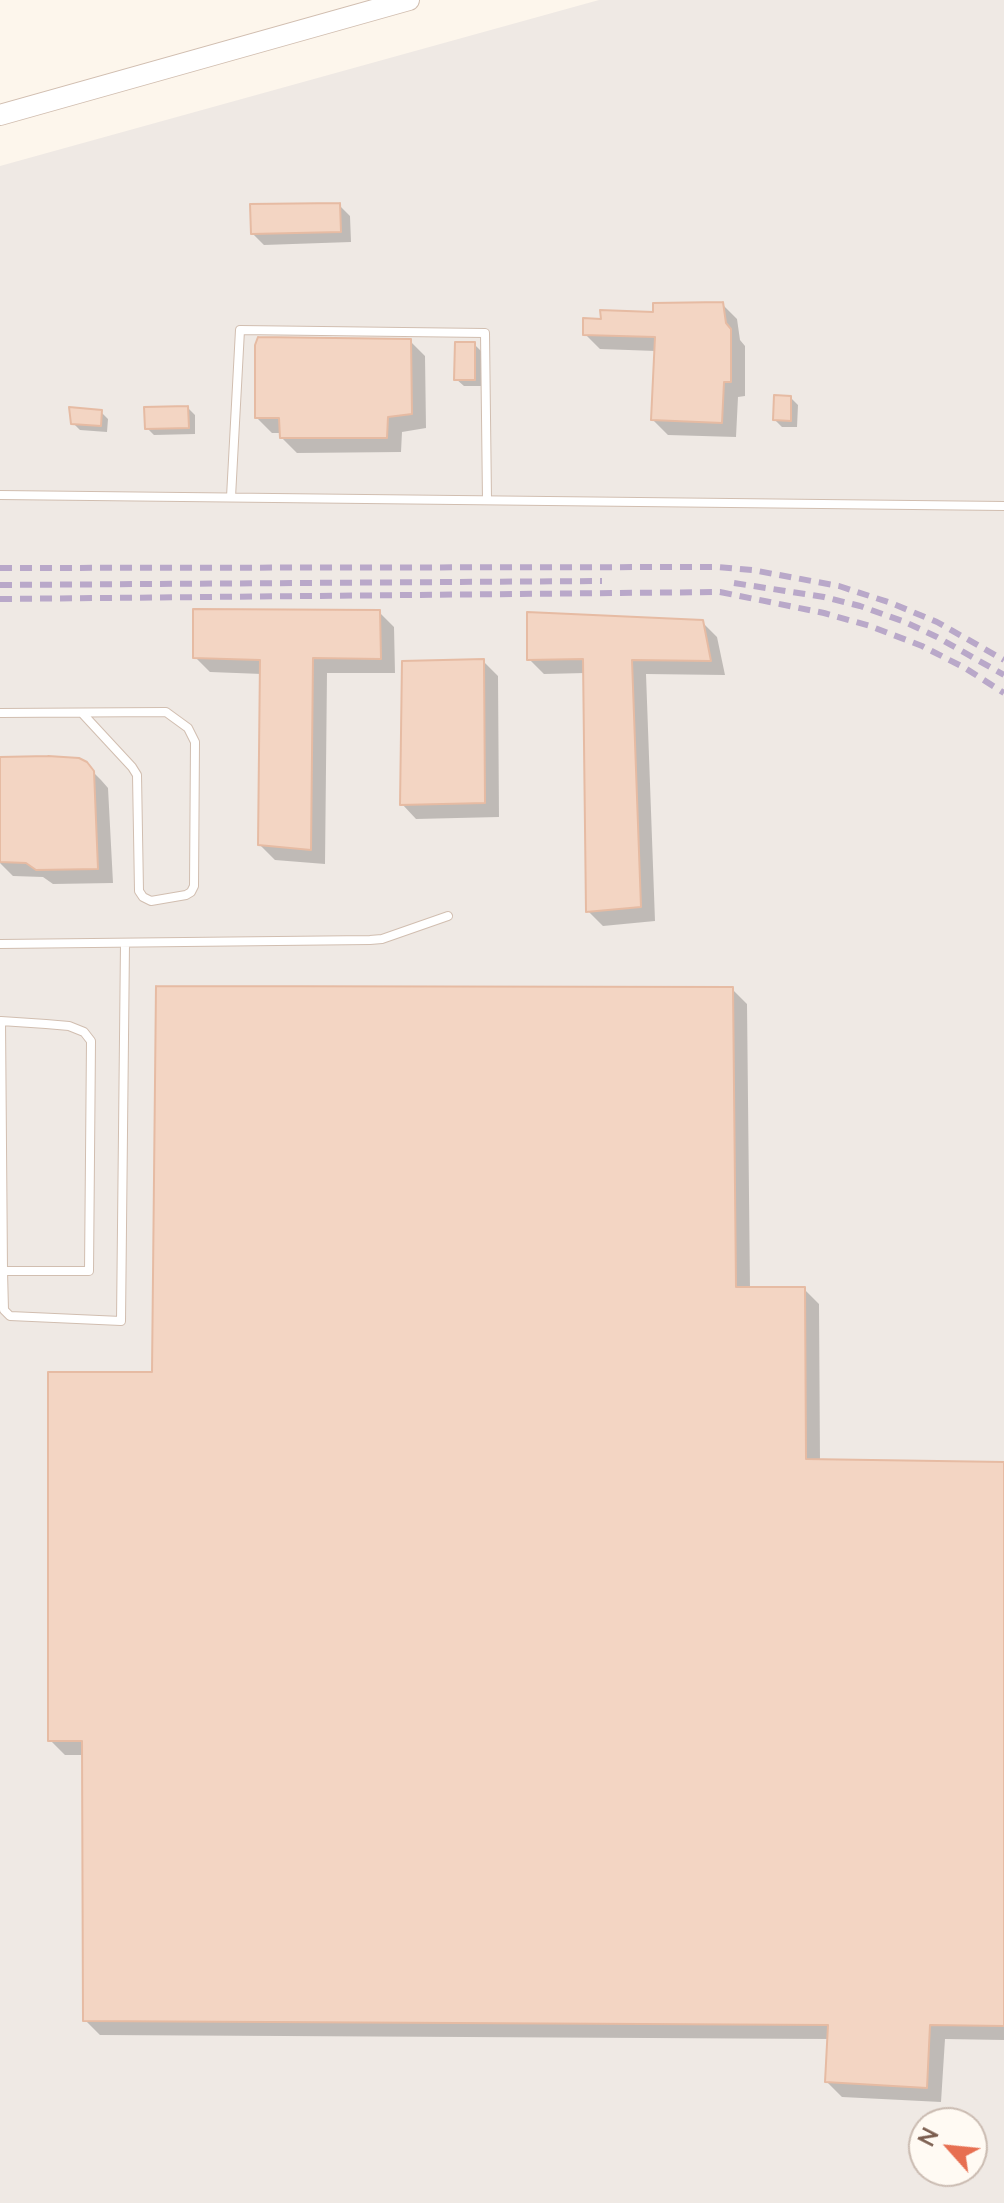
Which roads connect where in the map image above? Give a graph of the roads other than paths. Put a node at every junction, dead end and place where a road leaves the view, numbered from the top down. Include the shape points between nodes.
1 (409, 0) edge
2 (0, 115) edge
3 (0, 495) edge
4 (231, 497) junction
5 (487, 500) junction
6 (1004, 506) edge
7 (0, 713) edge
8 (82, 713) junction
9 (448, 916) dead end
10 (125, 943) junction
11 (0, 944) edge
12 (1, 1021) edge
13 (3, 1271) junction

1 - 2 street
3 - 4 lane
4 - 5 lane
4 - 5 lane via 240,330 485,333
5 - 6 lane
7 - 8 lane
8 - 8 lane via 137,775 139,891 151,901 186,895 194,886 195,742 188,728 166,712
9 - 10 lane via 382,939
10 - 11 lane
10 - 13 lane via 121,1321 10,1316 4,1310
12 - 13 lane
12 - 13 lane via 69,1026 91,1041 89,1271

